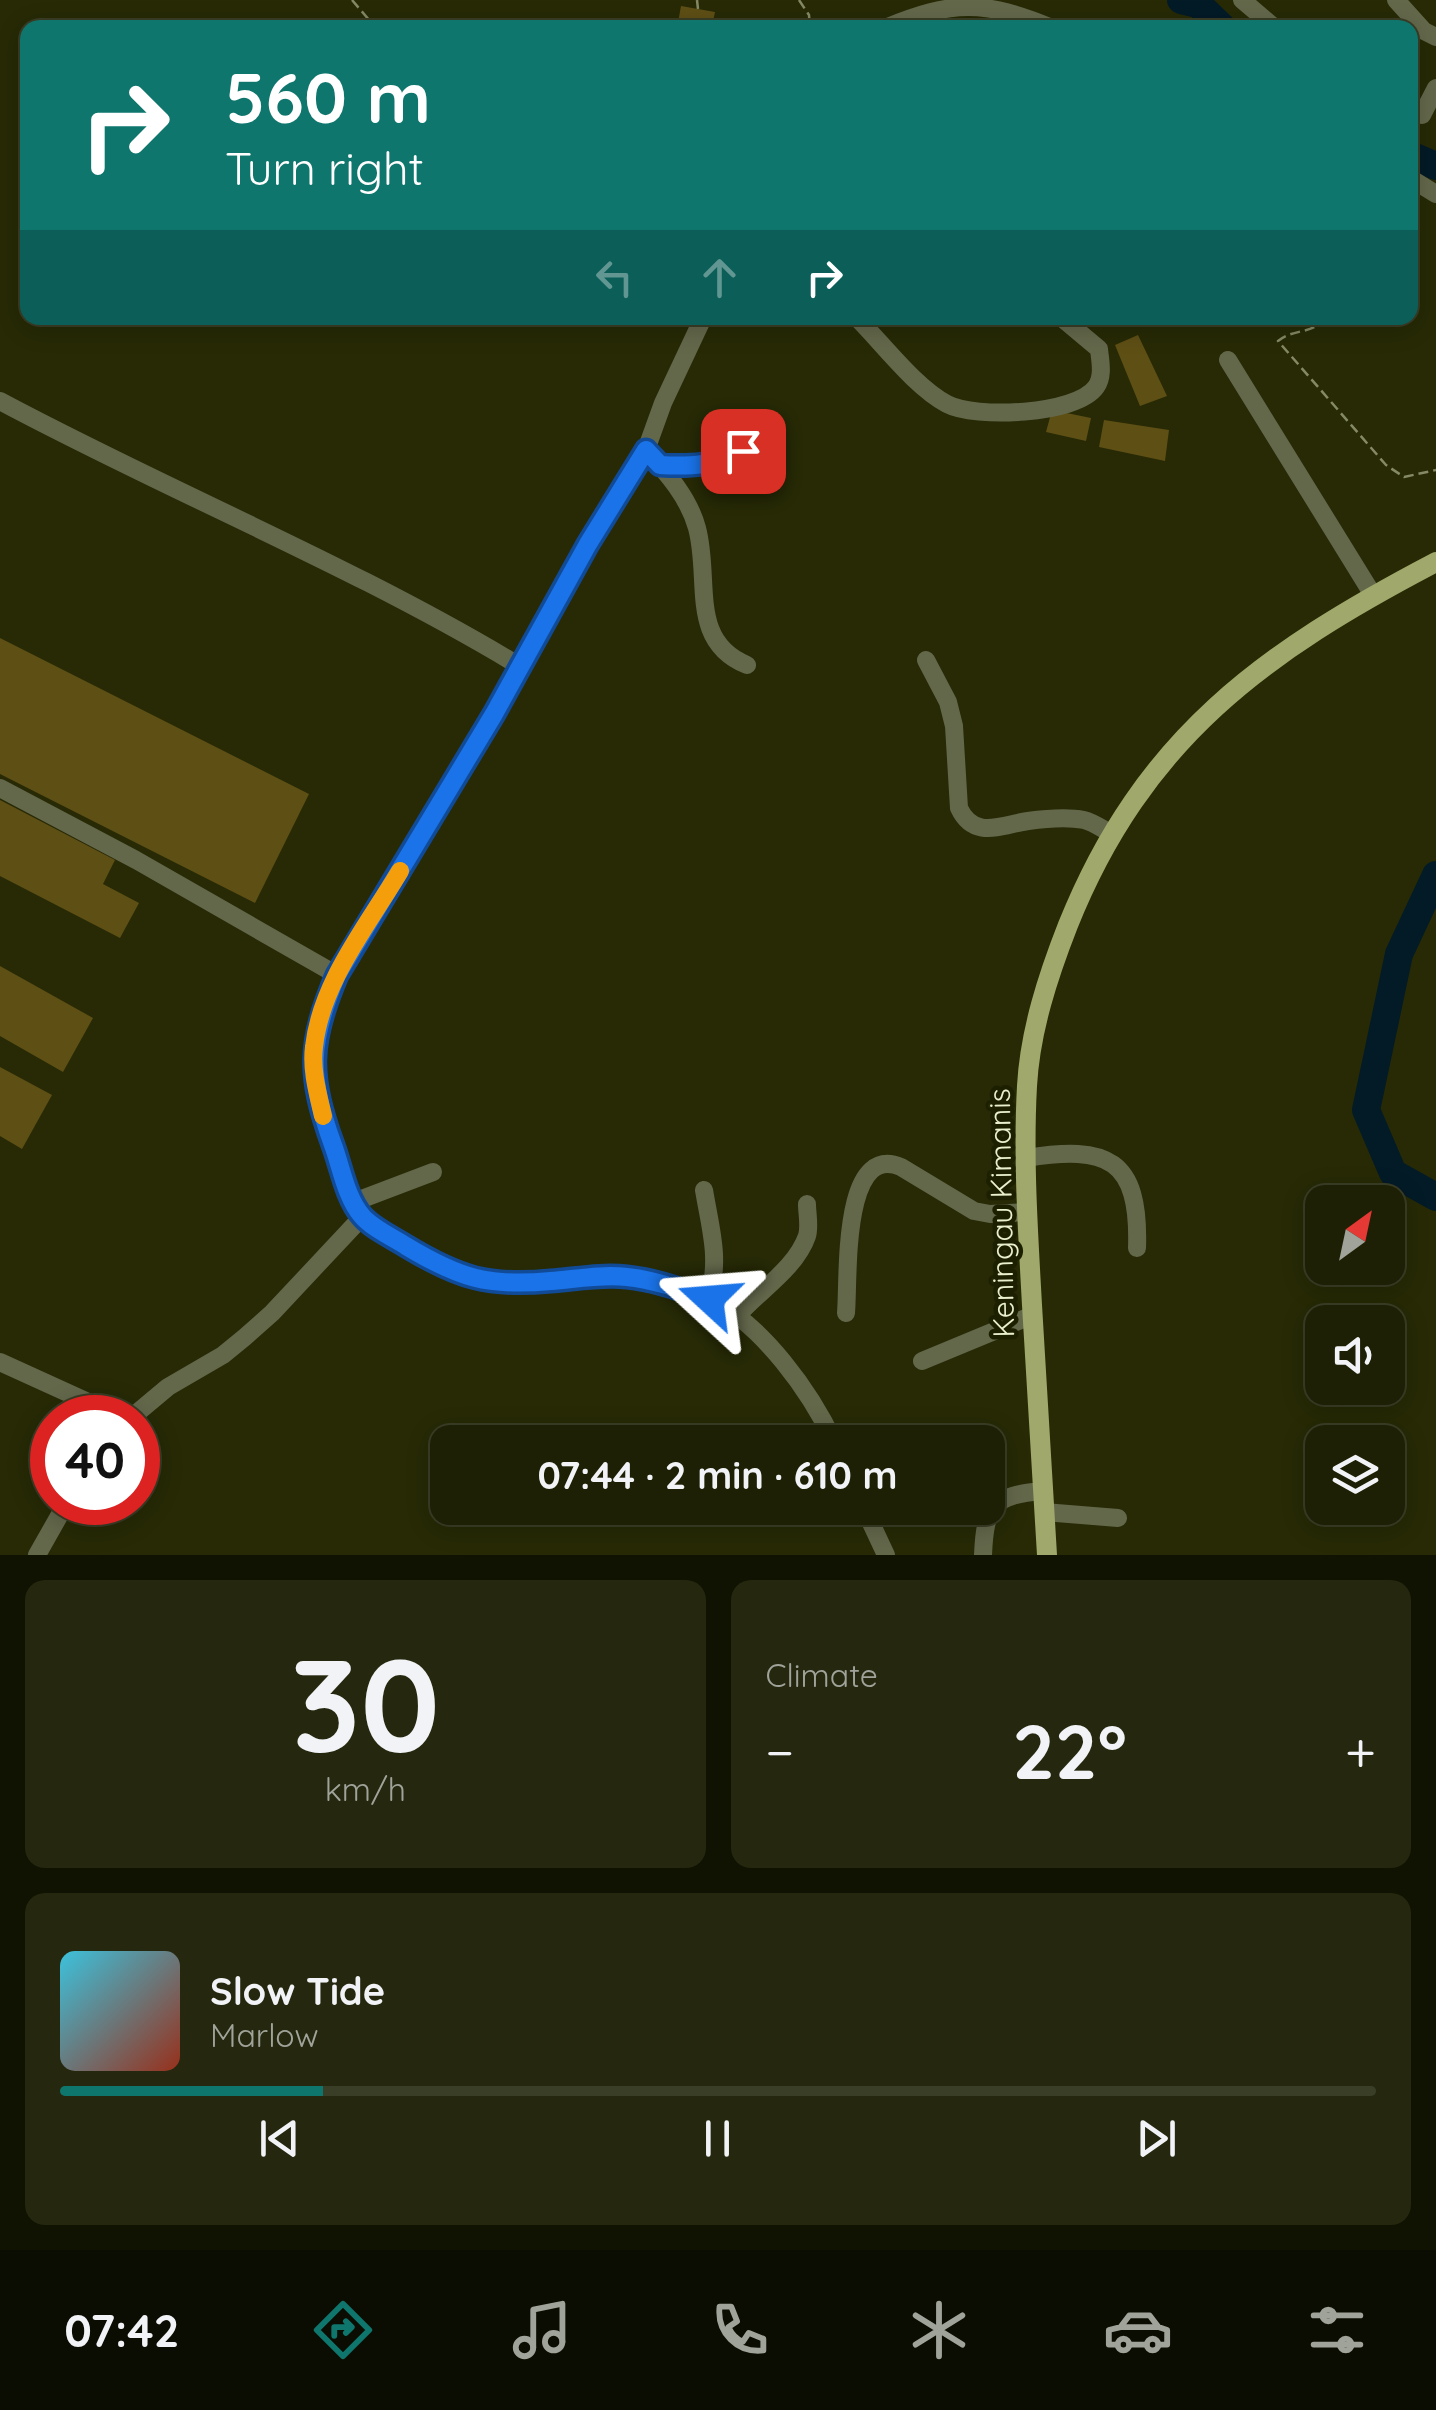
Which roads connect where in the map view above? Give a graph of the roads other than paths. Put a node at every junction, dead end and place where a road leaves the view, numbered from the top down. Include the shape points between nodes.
1 (1242, 0) edge
2 (1396, 0) edge
3 (903, 20) edge
4 (1033, 20) edge
5 (1265, 20) edge
6 (1414, 20) edge
7 (1436, 88) edge
8 (1423, 115) edge
9 (700, 325) edge
10 (865, 325) edge
11 (1070, 325) edge
12 (1228, 360) dead end
13 (0, 401) edge
14 (770, 434) dead end
15 (646, 450) junction
16 (660, 465) junction
17 (1436, 562) edge
18 (1373, 595) junction
19 (926, 660) dead end
20 (747, 665) dead end
21 (520, 667) junction
22 (0, 788) edge
23 (1112, 834) junction
24 (337, 975) junction
25 (1026, 1158) junction
26 (433, 1172) dead end
27 (704, 1190) dead end
28 (807, 1204) dead end
29 (358, 1210) junction
30 (1027, 1212) junction
31 (1137, 1248) dead end
32 (709, 1299) junction
33 (846, 1314) dead end
34 (1033, 1314) junction
35 (738, 1316) junction
36 (922, 1361) dead end
37 (0, 1362) edge
38 (72, 1395) edge
39 (158, 1395) edge
40 (823, 1425) edge
41 (1044, 1502) junction
42 (1118, 1518) dead end
43 (54, 1525) edge
44 (872, 1525) edge
45 (37, 1555) edge
46 (886, 1555) edge
47 (983, 1555) edge
48 (1047, 1555) edge

1 - 5 street
2 - 6 street
3 - 4 street via 960,3
7 - 8 street
9 - 15 street
10 - 11 street via 947,404 993,414 1081,398 1097,386 1099,349
12 - 18 street
13 - 21 street
14 - 16 street via 720,462
15 - 16 street
15 - 21 street
16 - 20 street via 696,524 714,642
17 - 18 main road, Keningau Kimanis
18 - 23 main road, Keningau Kimanis via 1283,650 1208,713
19 - 23 street via 954,726 964,820 1002,828 1084,820
21 - 24 street
22 - 24 street
23 - 25 main road, Keningau Kimanis via 1078,901 1041,1004 1027,1083
24 - 29 street via 314,1046 314,1079
25 - 30 main road, Keningau Kimanis
25 - 31 street via 1106,1157 1124,1176 1134,1202
26 - 29 street
27 - 32 street via 716,1250
28 - 35 street via 803,1242
29 - 32 street via 452,1272 478,1280 624,1276
29 - 39 street via 245,1338
30 - 33 street via 974,1210 890,1162 874,1166 855,1195
30 - 34 main road, Keningau Kimanis
32 - 35 street
34 - 36 street
34 - 41 main road, Keningau Kimanis
35 - 40 street via 768,1344
37 - 38 street
41 - 42 street
41 - 47 street via 1014,1493 1000,1499 986,1518
41 - 48 main road, Keningau Kimanis
43 - 45 street
44 - 46 street

